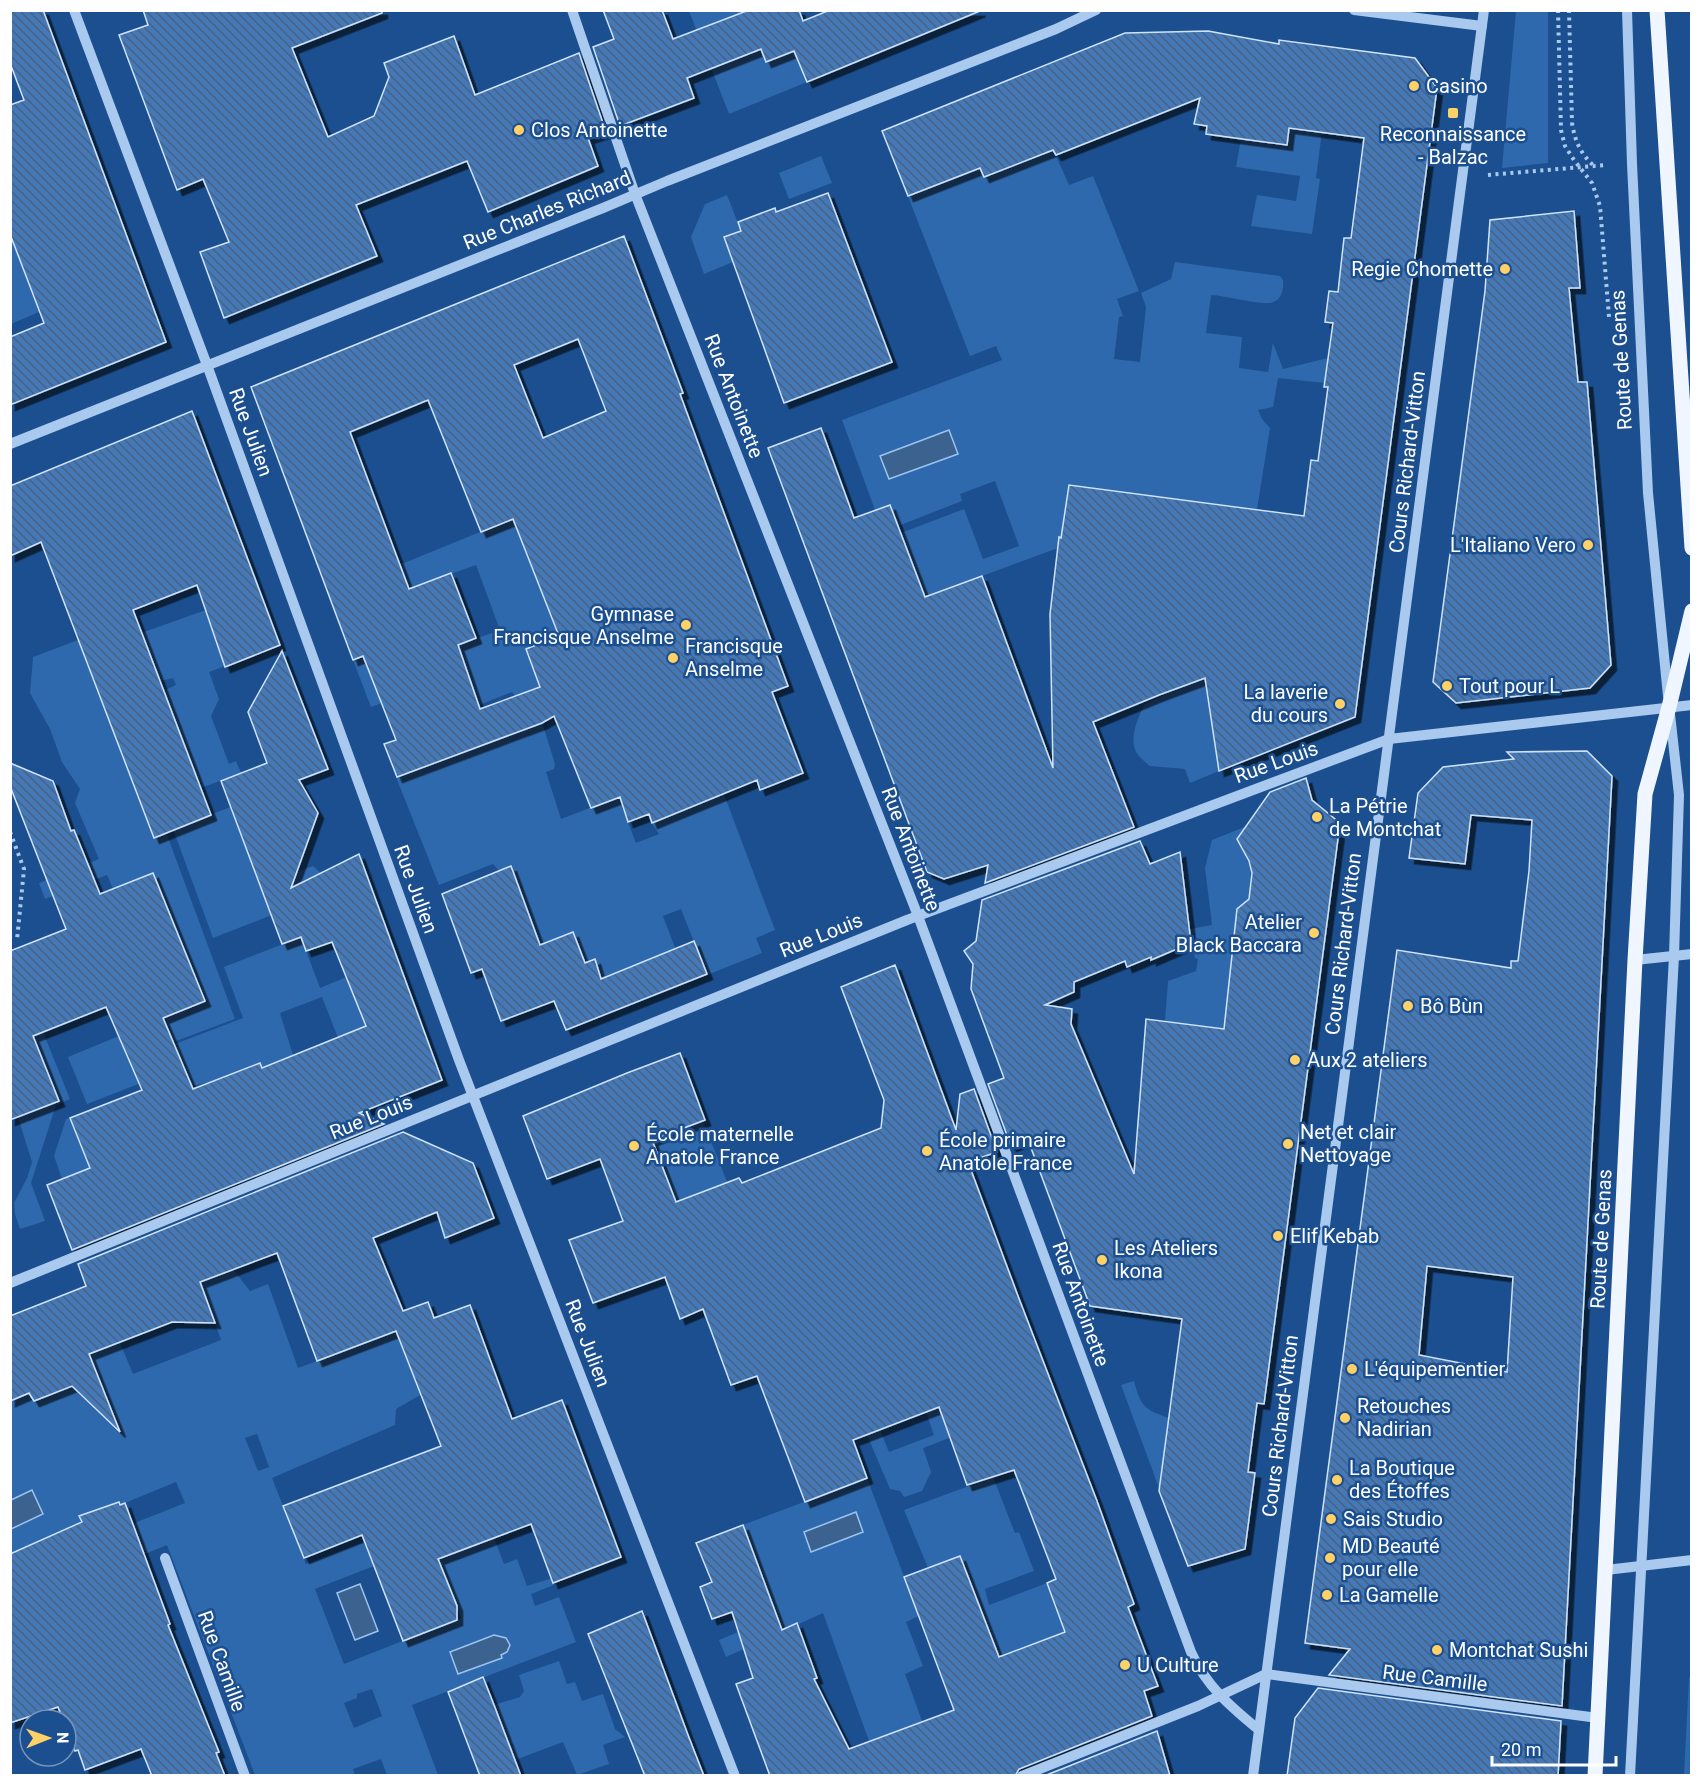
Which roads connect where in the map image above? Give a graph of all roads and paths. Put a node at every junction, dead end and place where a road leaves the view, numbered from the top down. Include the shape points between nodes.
1 (74, 10) edge
2 (572, 10) edge
3 (1096, 10) edge
4 (1354, 10) edge
5 (1484, 10) edge
6 (1569, 10) edge
7 (1627, 10) edge
8 (1657, 10) edge
9 (1482, 27) junction
10 (1616, 165) dead end
11 (1593, 166) junction
12 (1486, 175) dead end
13 (635, 194) junction
14 (207, 365) junction
15 (1687, 383) edge
16 (10, 444) edge
17 (1692, 548) edge
18 (1692, 610) edge
19 (1692, 705) edge
20 (1669, 707) junction
21 (1389, 739) junction
22 (10, 832) edge
23 (918, 916) junction
24 (17, 940) dead end
25 (1692, 954) edge
26 (1674, 956) junction
27 (1635, 960) junction
28 (472, 1094) junction
29 (10, 1283) edge
30 (165, 1558) dead end
31 (1692, 1560) edge
32 (1641, 1566) junction
33 (1606, 1569) junction
34 (1266, 1674) junction
35 (1220, 1697) junction
36 (1598, 1718) junction
37 (1259, 1730) junction
38 (245, 1776) edge
39 (735, 1776) edge
40 (1022, 1776) edge
41 (1253, 1776) edge
42 (1595, 1776) edge
43 (1630, 1776) edge

1 - 14 street, Rue Julien
2 - 13 street, Rue Antoinette
3 - 13 street, Rue Charles Richard
4 - 9 street
5 - 9 street, Cours Richard-Vitton
6 - 11 path via 1572,123 1575,140
7 - 20 street, Route de Genas via 1648,493
8 - 15 main road via 1666,174
9 - 21 street, Cours Richard-Vitton
10 - 11 path
11 - 12 path
13 - 14 street, Rue Charles Richard
13 - 23 street, Rue Antoinette
14 - 16 street, Rue Charles Richard
14 - 28 street, Rue Julien
15 - 17 main road
18 - 20 main road, Route de Genas
19 - 20 street, Rue Louis
20 - 21 street, Rue Louis
20 - 26 street, Route de Genas via 1678,795
20 - 27 main road, Route de Genas via 1645,794
21 - 23 street, Rue Louis
21 - 34 street, Cours Richard-Vitton
22 - 24 path via 24,869
23 - 28 street, Rue Louis
23 - 35 street, Rue Antoinette via 1191,1652
25 - 26 street
26 - 27 street
26 - 32 street, Route de Genas
27 - 33 main road, Route de Genas
28 - 29 street, Rue Louis
28 - 39 street, Rue Julien
30 - 38 street, Rue Camille
31 - 32 street
32 - 33 street
32 - 43 street, Route de Genas
33 - 36 main road, Route de Genas
34 - 35 street
34 - 36 street, Rue Camille
34 - 37 street, Cours Richard-Vitton
35 - 37 street, Rue Antoinette
35 - 40 street
36 - 42 main road, Route de Genas
37 - 41 street, Cours Richard-Vitton

